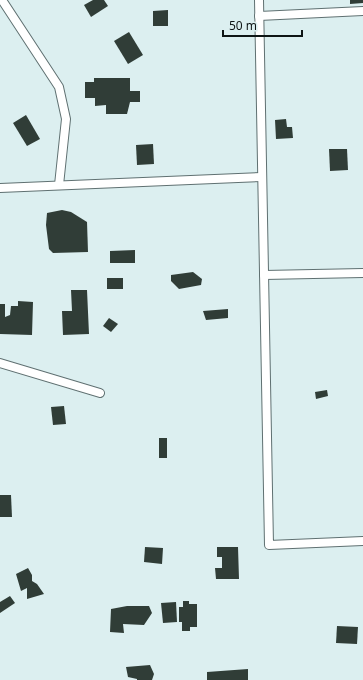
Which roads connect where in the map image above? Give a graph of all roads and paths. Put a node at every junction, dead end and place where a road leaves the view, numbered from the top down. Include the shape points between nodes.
1 (2, 0) edge
2 (259, 0) edge
3 (363, 11) edge
4 (259, 16) junction
5 (262, 178) junction
6 (59, 186) junction
7 (0, 188) edge
8 (363, 272) edge
9 (264, 275) junction
10 (0, 363) edge
11 (100, 393) dead end
12 (363, 541) edge

1 - 6 street via 59,87 66,119
2 - 4 street
3 - 4 street
4 - 5 street
5 - 6 street
5 - 9 street
6 - 7 street
8 - 9 street
9 - 12 street via 269,546
10 - 11 street

